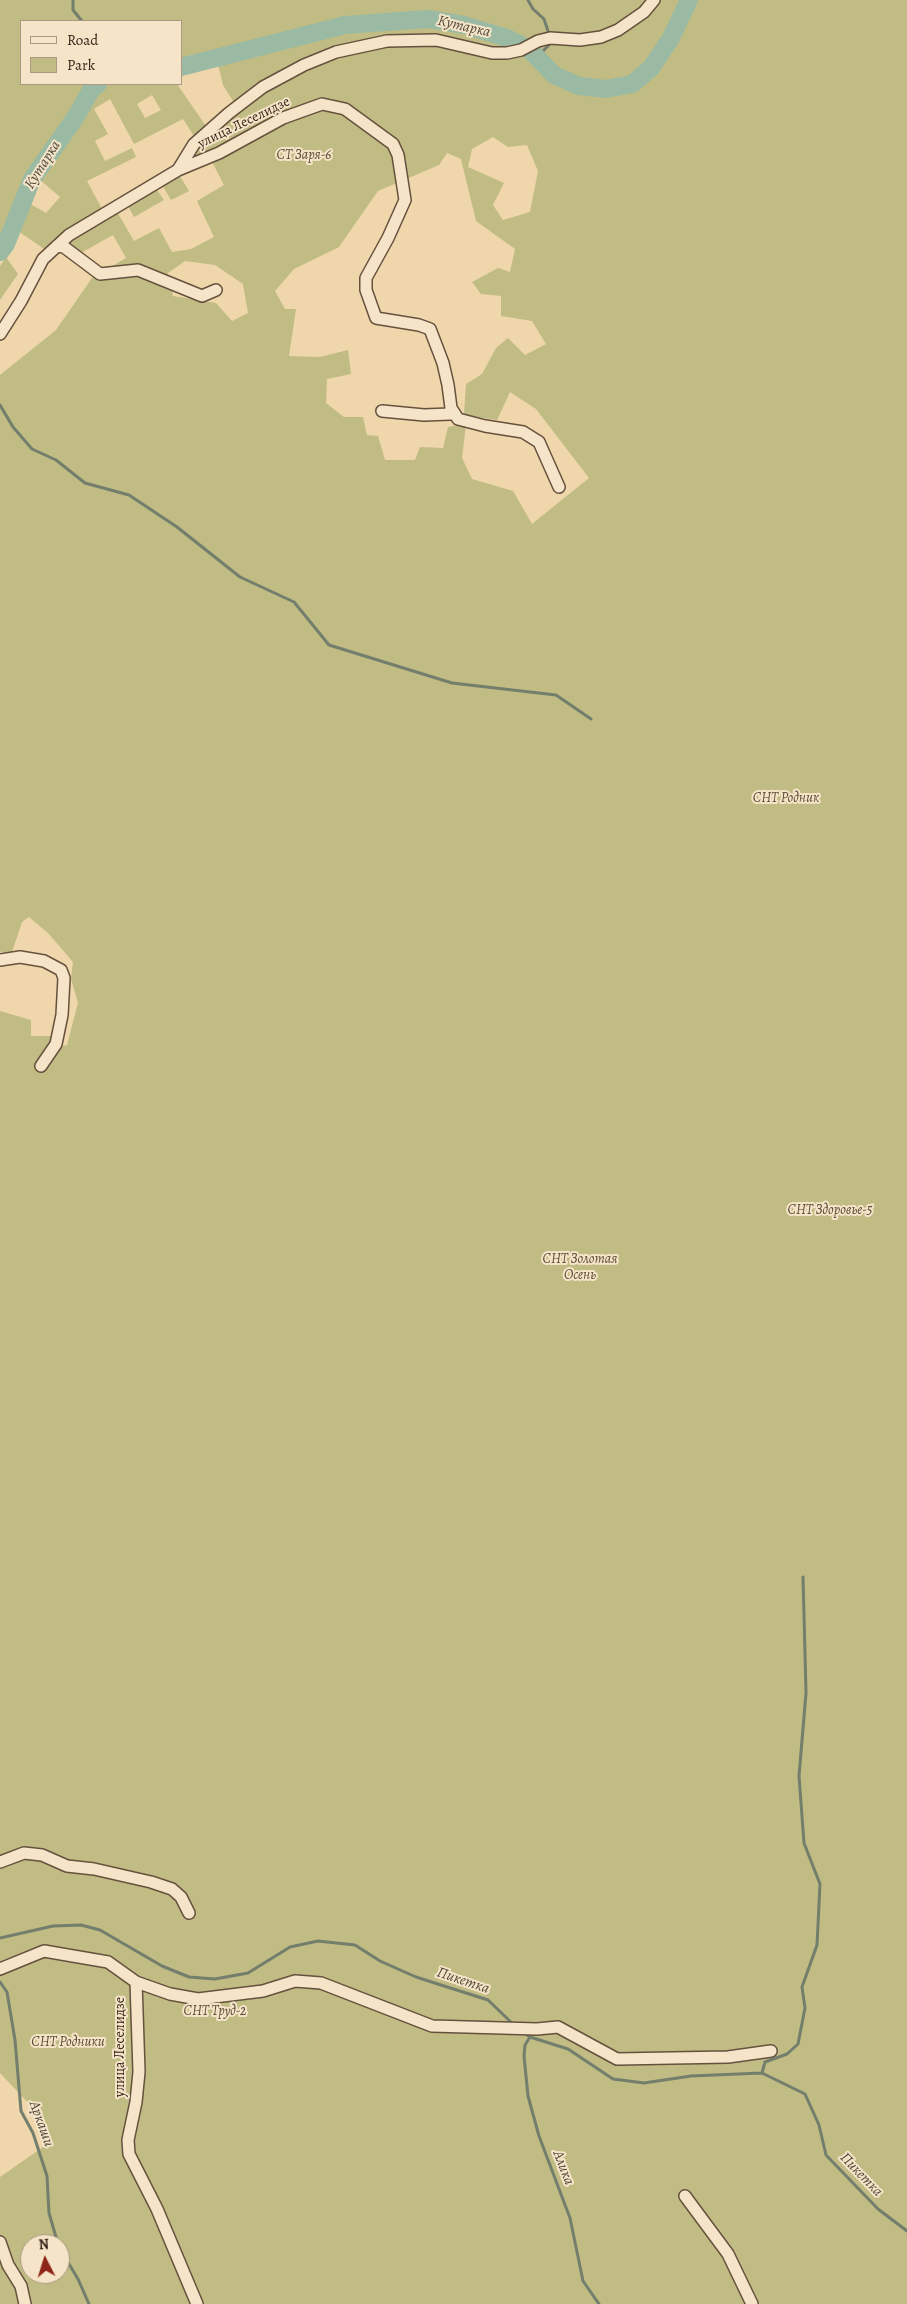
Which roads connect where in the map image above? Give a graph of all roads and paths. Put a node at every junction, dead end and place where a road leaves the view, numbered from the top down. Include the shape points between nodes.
1 (654, 0) edge
2 (178, 170) junction
3 (57, 246) junction
4 (216, 290) dead end
5 (0, 334) edge
6 (452, 408) junction
7 (382, 411) dead end
8 (560, 487) dead end
9 (0, 960) edge
10 (41, 1066) dead end
11 (0, 1862) edge
12 (189, 1913) dead end
13 (0, 1969) edge
14 (136, 1982) junction
15 (771, 2051) dead end
16 (685, 2196) dead end
17 (0, 2242) edge
18 (25, 2304) edge
19 (197, 2304) edge
20 (752, 2304) edge

1 - 2 street, улица Леселидзе via 644,12 601,37 580,40 550,38 525,48 492,53 436,40 386,40 336,52 263,87 194,144
2 - 3 street, улица Леселидзе via 104,212
2 - 6 street, улица Леселидзе via 219,153 282,118 322,104 345,109 393,144 398,155 405,200 366,278 366,290 376,318 430,329 443,363
3 - 4 street via 64,247 100,274 138,270 202,296
3 - 5 street, улица Леселидзе via 43,259
6 - 7 street via 450,414 443,416
6 - 8 street via 458,419 523,432 539,442
9 - 10 street via 20,958 44,962 61,970 64,978 62,1015 56,1044
11 - 12 street via 24,1853 42,1855 67,1866 151,1882 172,1889 181,1897
13 - 14 street, улица Леселидзе via 44,1951 108,1962
14 - 15 street via 170,1994 198,1999 263,1991 295,1981 320,1983 432,2026 558,2027 618,2059 728,2057
14 - 19 street, улица Леселидзе via 138,2072 128,2140 129,2154 157,2209
16 - 20 street via 728,2254
17 - 18 street via 8,2265 21,2286

